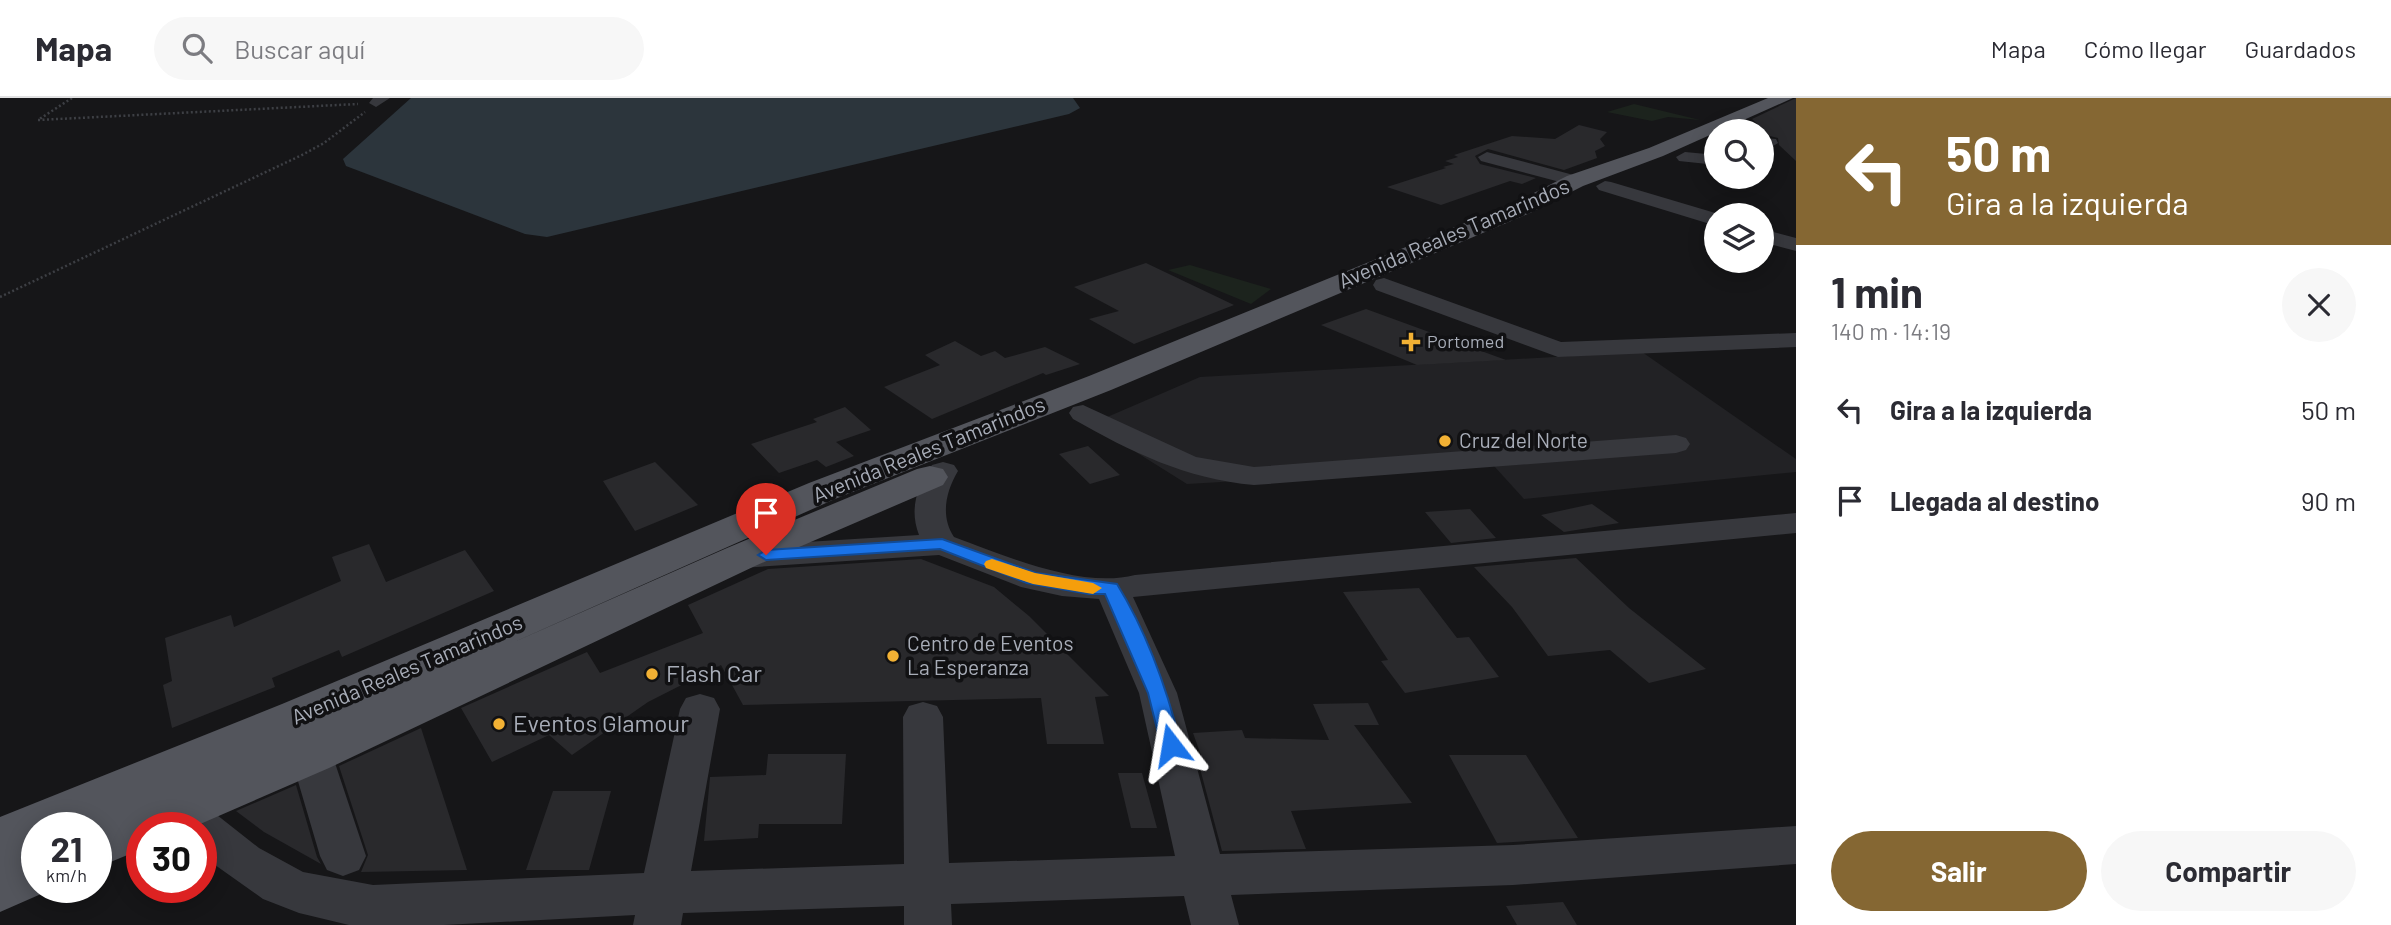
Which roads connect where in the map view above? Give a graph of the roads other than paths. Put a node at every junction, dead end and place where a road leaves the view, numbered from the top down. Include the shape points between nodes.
1 (1784, 98) edge
2 (1796, 108) edge
3 (1771, 119) edge
4 (1691, 154) edge
5 (1487, 157) dead end
6 (1590, 184) junction
7 (1704, 216) edge
8 (1774, 238) edge
9 (1796, 245) edge
10 (1384, 285) junction
11 (1335, 297) junction
12 (1796, 340) edge
13 (1083, 413) junction
14 (1676, 444) dead end
15 (943, 471) junction
16 (835, 502) junction
17 (1796, 523) edge
18 (942, 544) junction
19 (741, 557) junction
20 (1135, 586) dead end
21 (700, 709) dead end
22 (923, 717) dead end
23 (311, 754) junction
24 (209, 812) edge
25 (0, 841) edge
26 (217, 841) edge
27 (1796, 845) edge
28 (343, 856) dead end
29 (1203, 875) junction
30 (21, 878) edge
31 (0, 887) edge
32 (927, 905) edge
33 (660, 909) edge
34 (369, 916) edge
35 (1215, 925) edge

1 - 4 main road, Avenida Reales Tamarindos
2 - 3 main road
4 - 6 main road, Avenida Reales Tamarindos
5 - 6 street
6 - 7 street
6 - 10 main road, Avenida Reales Tamarindos via 1548,216
6 - 11 main road, Avenida Reales Tamarindos via 1522,208
8 - 9 street
10 - 11 main road, Avenida Reales Tamarindos
10 - 12 street via 1558,350
11 - 13 main road, Avenida Reales Tamarindos via 1128,400
11 - 16 main road, Avenida Reales Tamarindos via 1100,383
13 - 14 street via 1151,451 1223,475
13 - 15 main road, Avenida Reales Tamarindos
15 - 16 main road, Avenida Reales Tamarindos
15 - 18 street via 929,509 933,530
16 - 19 main road, Avenida Reales Tamarindos
16 - 25 main road, Avenida Reales Tamarindos
17 - 20 street
18 - 19 street
18 - 29 street via 1033,579 1089,589 1111,588 1158,693
19 - 23 main road, Avenida Reales Tamarindos
21 - 33 street
22 - 32 street
23 - 24 main road, Avenida Reales Tamarindos
23 - 28 street
26 - 34 street via 275,884
27 - 29 street via 1513,864
29 - 32 street
29 - 35 street
30 - 31 main road
32 - 33 street
33 - 34 street

